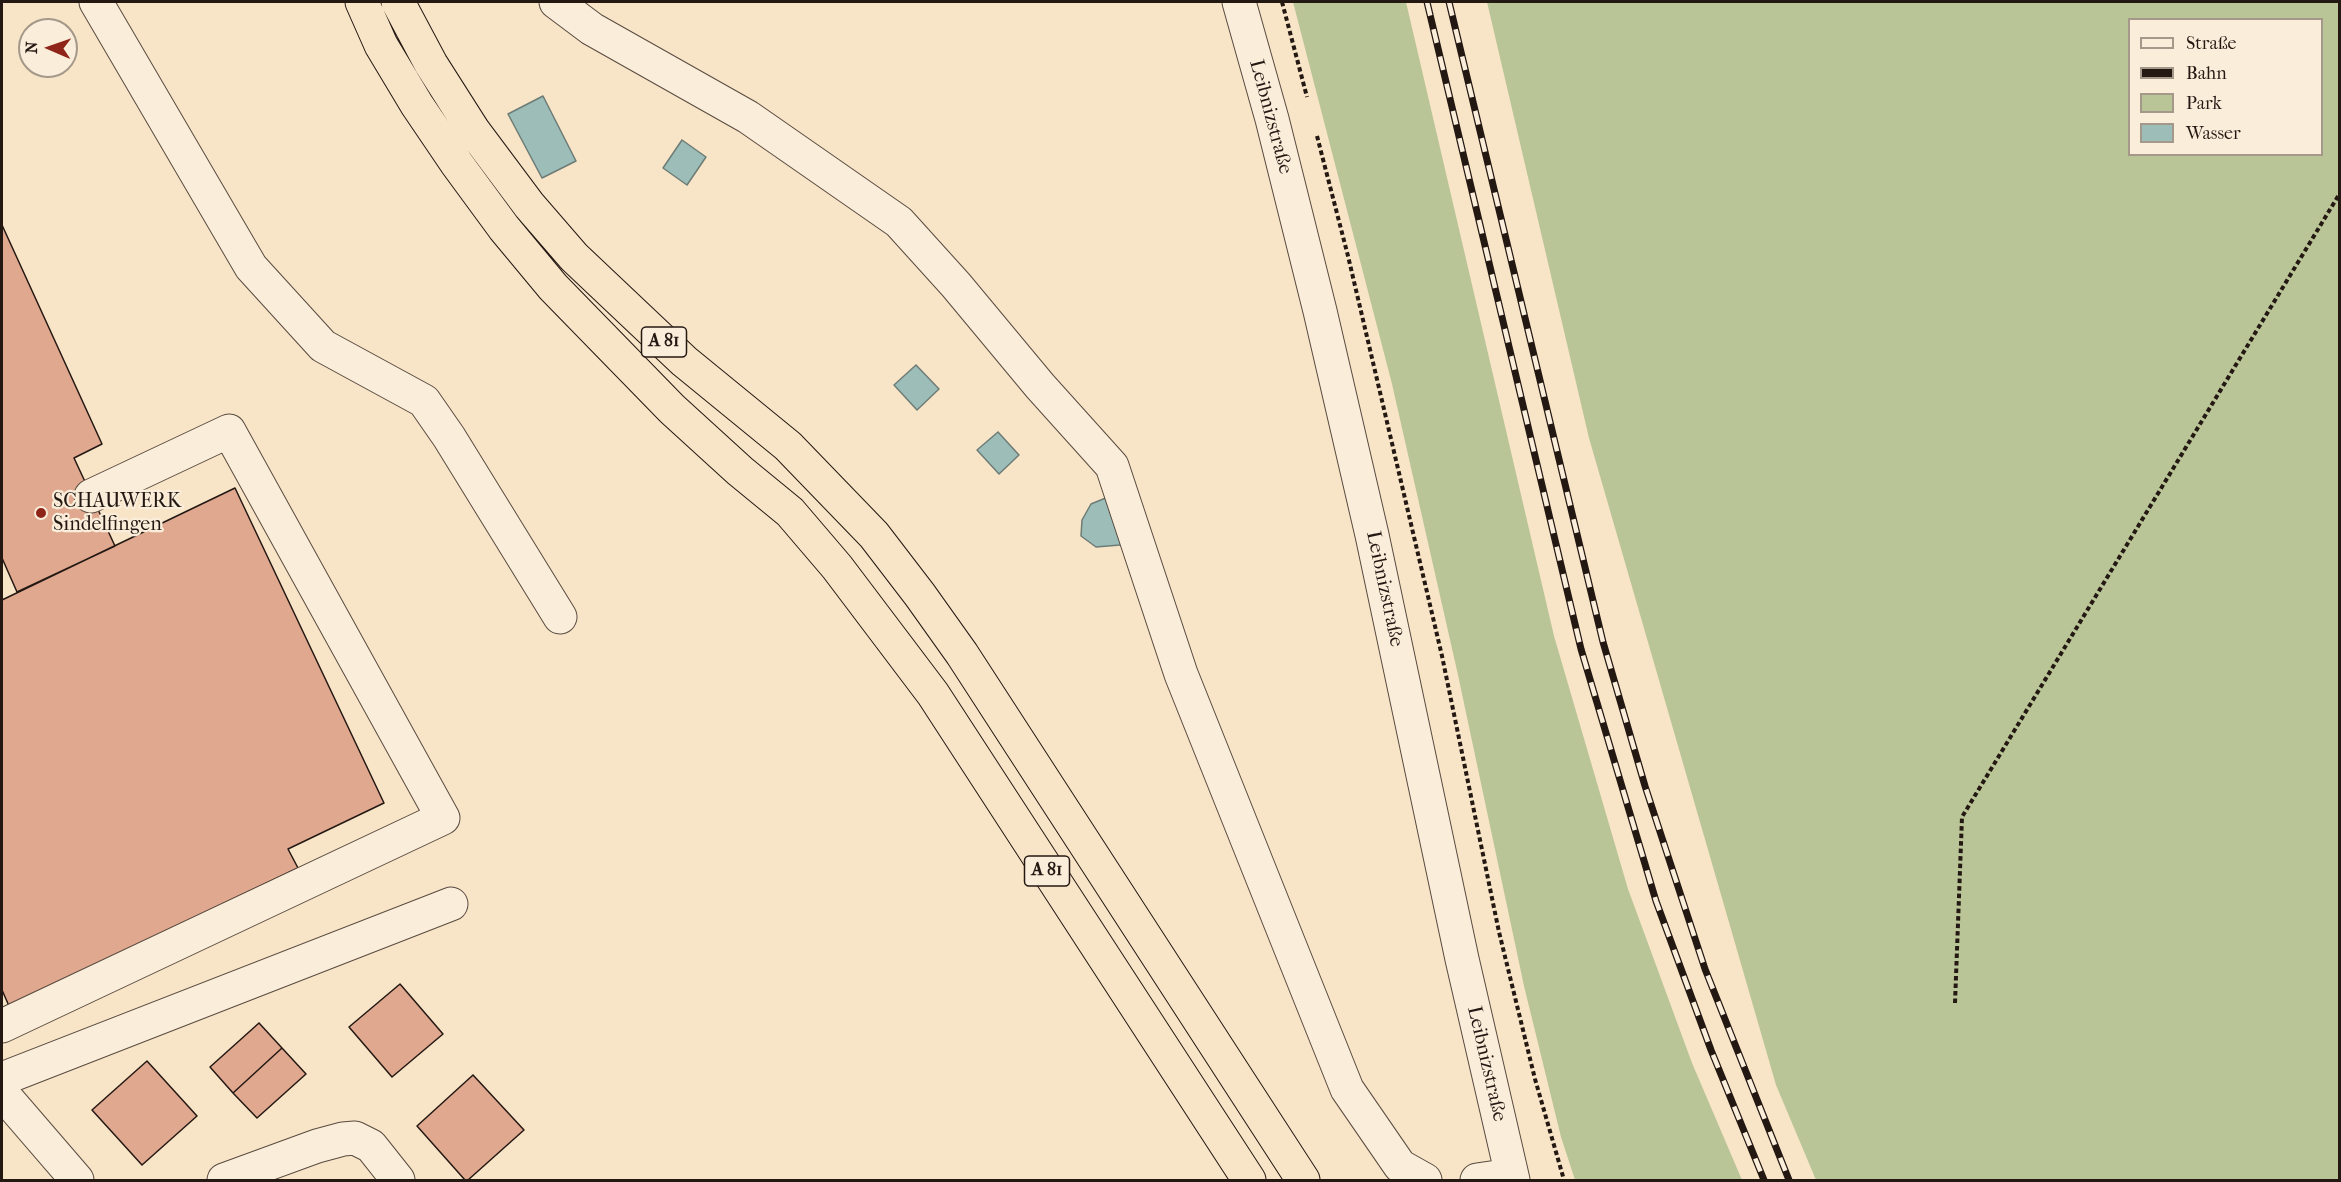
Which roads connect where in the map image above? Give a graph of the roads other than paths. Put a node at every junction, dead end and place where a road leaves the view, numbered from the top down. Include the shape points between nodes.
1 (96, 2) edge
2 (362, 2) edge
3 (399, 2) edge
4 (556, 2) edge
5 (1239, 2) edge
6 (91, 496) dead end
7 (560, 617) dead end
8 (451, 904) dead end
9 (2, 1026) edge
10 (2, 1079) edge
11 (2, 1093) edge
12 (1512, 1178) edge
13 (77, 1180) edge
14 (224, 1180) edge
15 (398, 1180) edge
16 (1249, 1180) edge
17 (1303, 1180) edge
18 (1425, 1180) edge
19 (1477, 1180) edge

1 - 7 street via 251,267 323,346 424,401
2 - 16 highway, A 81 via 381,45 424,115 504,228 553,287 672,409 790,512 933,694
3 - 17 highway, A 81 via 431,64 473,130 574,257 684,361 795,454 874,535 962,654
4 - 18 street via 592,29 747,117 899,222 1112,466 1181,674 1347,1089 1400,1166
5 - 12 street, Leibnizstraße via 1320,311 1372,535
6 - 9 street via 229,431 443,818
8 - 10 street
11 - 13 street
12 - 19 street
14 - 15 street via 317,1146 355,1138 371,1146

